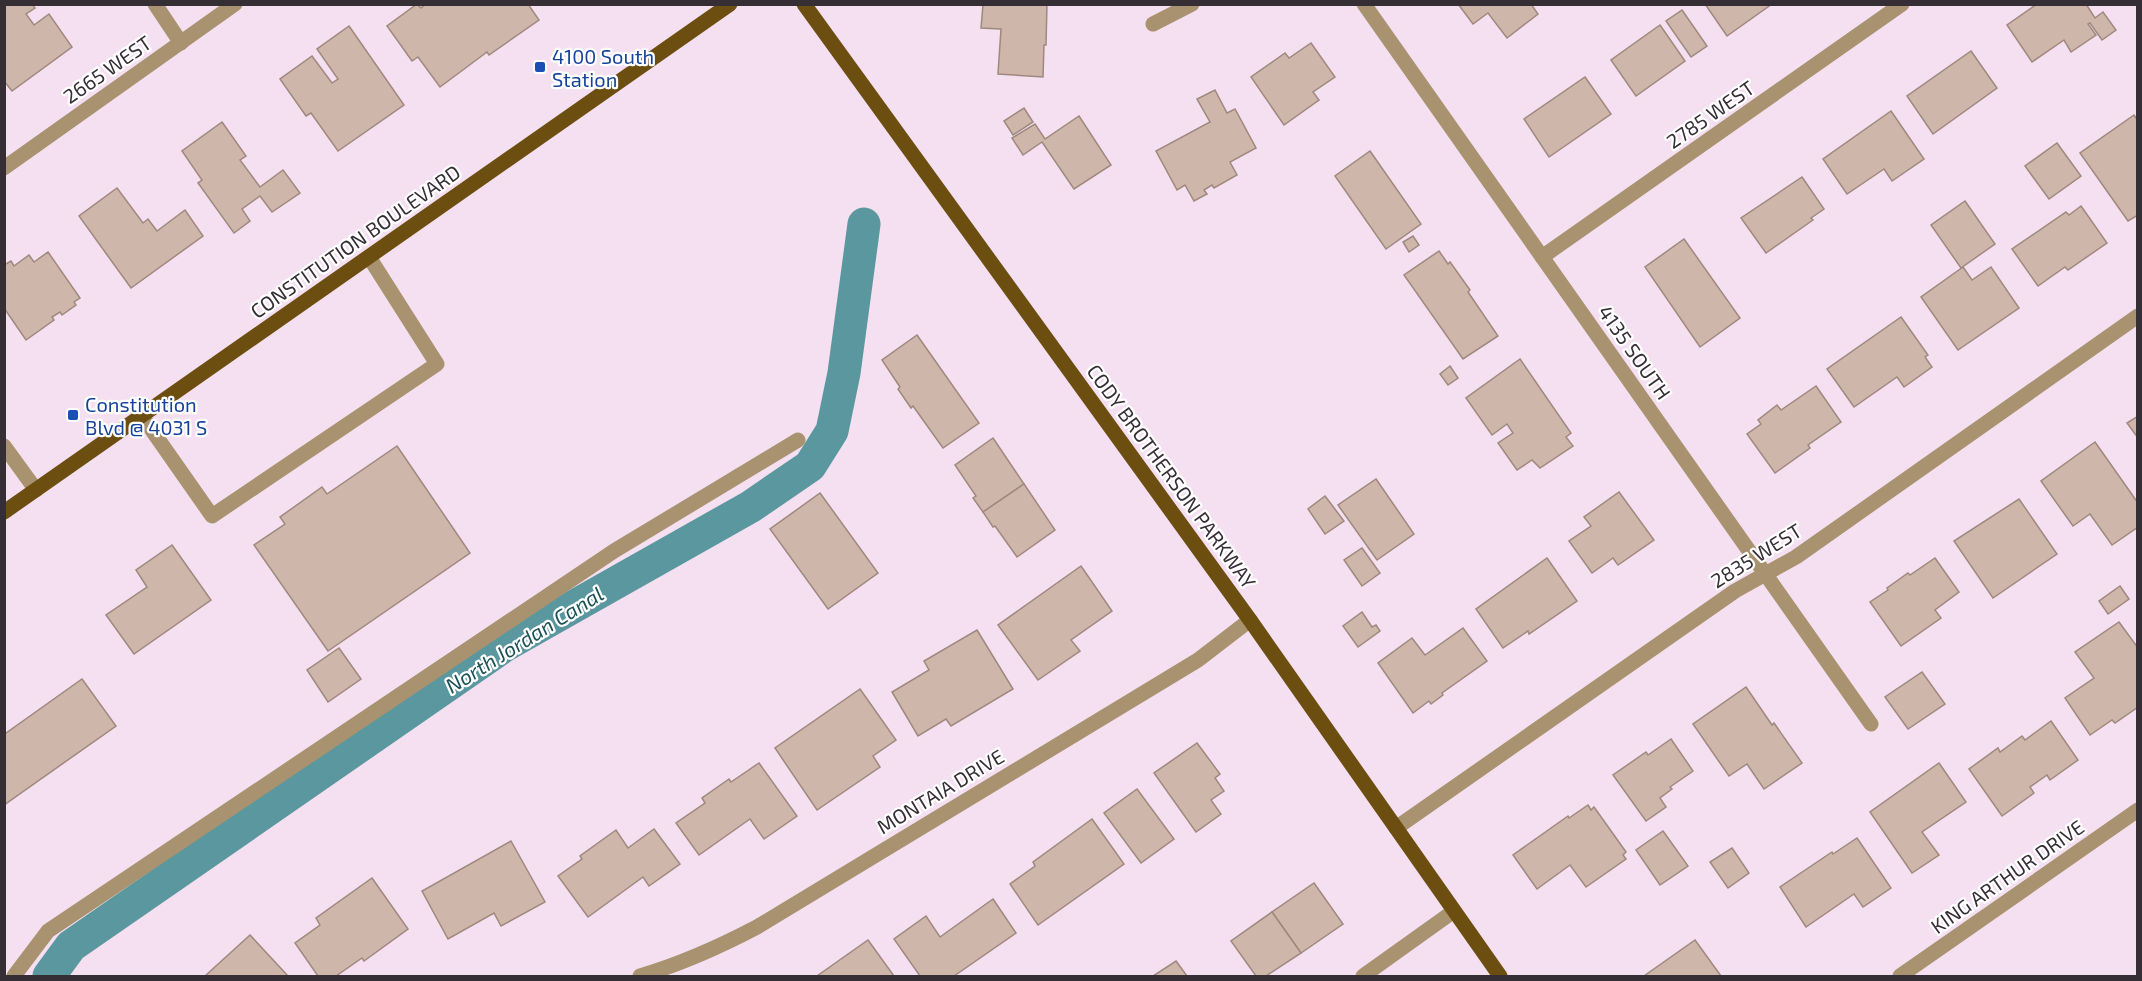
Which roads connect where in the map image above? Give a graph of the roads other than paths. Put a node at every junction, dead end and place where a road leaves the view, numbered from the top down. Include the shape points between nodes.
1 (155, 4) edge
2 (235, 4) edge
3 (730, 4) edge
4 (804, 4) edge
5 (1192, 4) edge
6 (1364, 4) edge
7 (1902, 4) edge
8 (1153, 24) dead end
9 (181, 43) junction
10 (4, 168) edge
11 (369, 257) junction
12 (1542, 257) junction
13 (2138, 316) edge
14 (142, 416) junction
15 (798, 440) dead end
16 (4, 446) edge
17 (36, 490) junction
18 (4, 512) edge
19 (1766, 573) junction
20 (1250, 620) junction
21 (1871, 724) dead end
22 (2138, 810) edge
23 (1396, 828) junction
24 (1454, 911) junction
25 (14, 976) edge
26 (640, 976) edge
27 (1363, 976) edge
28 (1500, 976) edge
29 (1900, 976) edge

1 - 9 street
2 - 9 street, 2665 WEST
3 - 11 main road, CONSTITUTION BOULEVARD
4 - 20 main road, CODY BROTHERSON PARKWAY
5 - 8 street
6 - 12 street, 4135 SOUTH
7 - 12 street, 2785 WEST
9 - 10 street, 2665 WEST
11 - 14 main road, CONSTITUTION BOULEVARD
11 - 14 street via 437,364 212,516
12 - 19 street, 4135 SOUTH
13 - 19 street, 2835 WEST via 1796,556
14 - 17 main road, CONSTITUTION BOULEVARD
15 - 25 street via 614,551 48,931
16 - 17 street
17 - 18 main road, CONSTITUTION BOULEVARD
19 - 21 street, 4135 SOUTH
19 - 23 street, 2835 WEST
20 - 23 main road, CODY BROTHERSON PARKWAY
20 - 26 street, MONTAIA DRIVE via 1198,660 757,927 678,964
22 - 29 street, KING ARTHUR DRIVE
23 - 24 main road, CODY BROTHERSON PARKWAY
24 - 27 street
24 - 28 main road, CODY BROTHERSON PARKWAY

